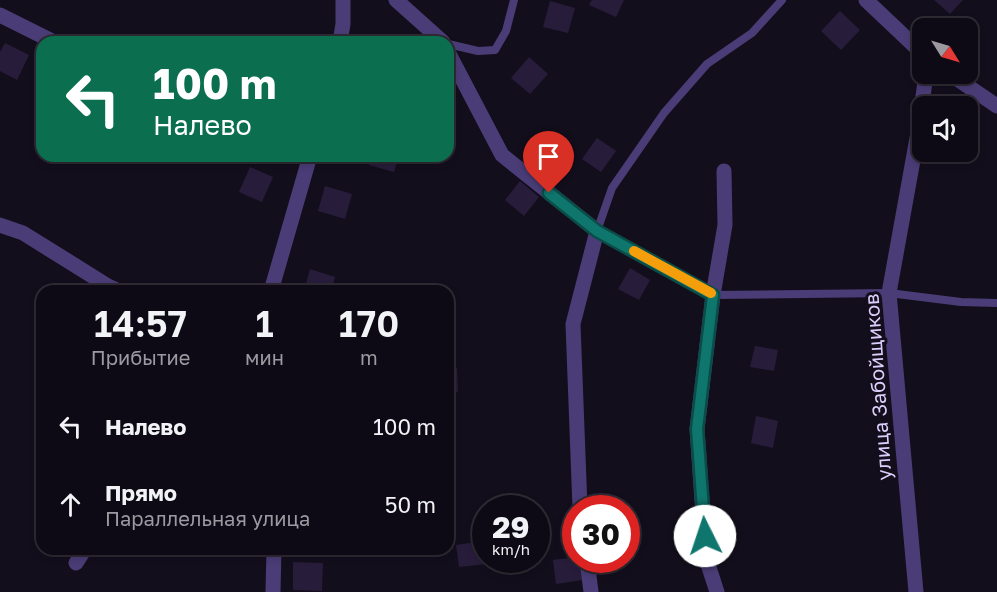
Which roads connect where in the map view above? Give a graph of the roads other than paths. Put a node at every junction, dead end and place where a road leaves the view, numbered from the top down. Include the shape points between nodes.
1 (343, 0) edge
2 (396, 0) edge
3 (514, 0) edge
4 (782, 0) edge
5 (866, 0) edge
6 (0, 15) edge
7 (42, 36) edge
8 (341, 36) edge
9 (436, 36) edge
10 (912, 44) edge
11 (454, 45) edge
12 (454, 63) edge
13 (925, 84) edge
14 (965, 84) edge
15 (997, 106) edge
16 (304, 162) edge
17 (724, 171) dead end
18 (0, 225) edge
19 (597, 231) junction
20 (106, 285) edge
21 (273, 285) edge
22 (889, 293) junction
23 (713, 295) junction
24 (997, 303) edge
25 (580, 495) edge
26 (81, 555) edge
27 (274, 555) edge
28 (76, 564) dead end
29 (589, 573) edge
30 (273, 592) edge
31 (591, 592) edge
32 (717, 592) edge
33 (916, 592) edge

1 - 8 street
2 - 9 street
3 - 11 lane via 506,31 495,50
4 - 19 lane via 752,33 707,64 664,113 612,188
5 - 10 street
6 - 7 street
12 - 19 street via 502,155
13 - 22 street, улица Забойщиков
14 - 15 street
16 - 21 street
17 - 23 street via 725,225
18 - 20 street via 23,233
19 - 23 lane
19 - 25 street via 573,324
22 - 23 lane
22 - 24 lane
22 - 33 street, улица Забойщиков
23 - 32 street via 697,429 706,558
26 - 28 street
27 - 30 street
29 - 31 street

